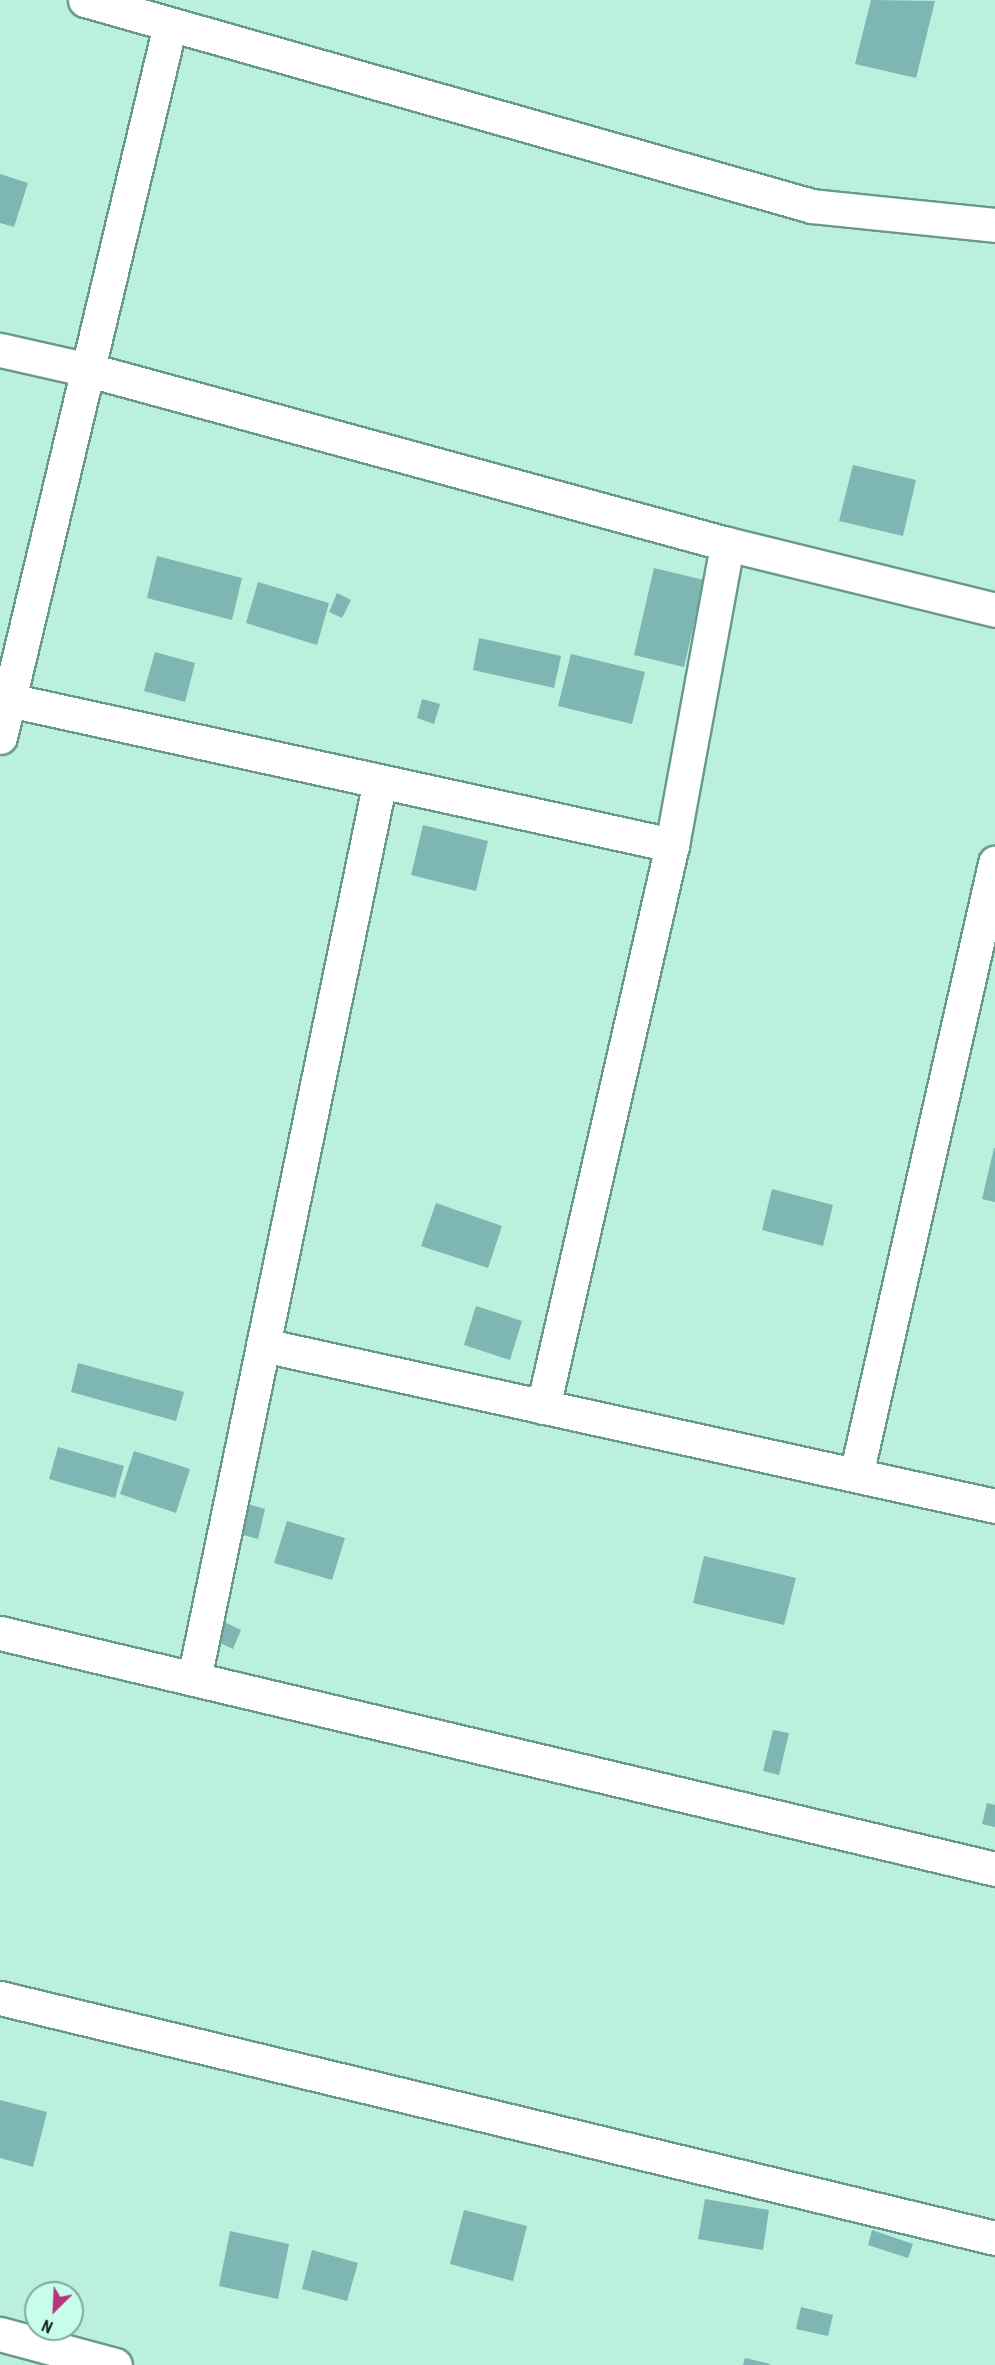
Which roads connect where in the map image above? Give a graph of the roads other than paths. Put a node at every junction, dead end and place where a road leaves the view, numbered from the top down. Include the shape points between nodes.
1 (104, 2) edge
2 (170, 25) junction
3 (995, 225) edge
4 (0, 350) edge
5 (89, 370) junction
6 (727, 544) junction
7 (995, 610) edge
8 (9, 700) junction
9 (0, 737) edge
10 (380, 781) junction
11 (672, 844) junction
12 (995, 863) edge
13 (263, 1345) junction
14 (543, 1407) junction
15 (856, 1475) junction
16 (995, 1506) edge
17 (0, 1633) edge
18 (194, 1679) junction
19 (995, 1869) edge
20 (0, 1998) edge
21 (995, 2238) edge
22 (0, 2334) edge
23 (115, 2365) edge

1 - 2 street
2 - 3 street via 812,206
2 - 5 street
4 - 5 street
5 - 6 street
5 - 8 street
6 - 7 street
6 - 11 street
8 - 9 street
8 - 10 street
10 - 11 street
10 - 13 street
11 - 14 street
12 - 15 street
13 - 14 street
13 - 18 street
14 - 15 street
15 - 16 street
17 - 18 street
18 - 19 street
20 - 21 street
22 - 23 street

